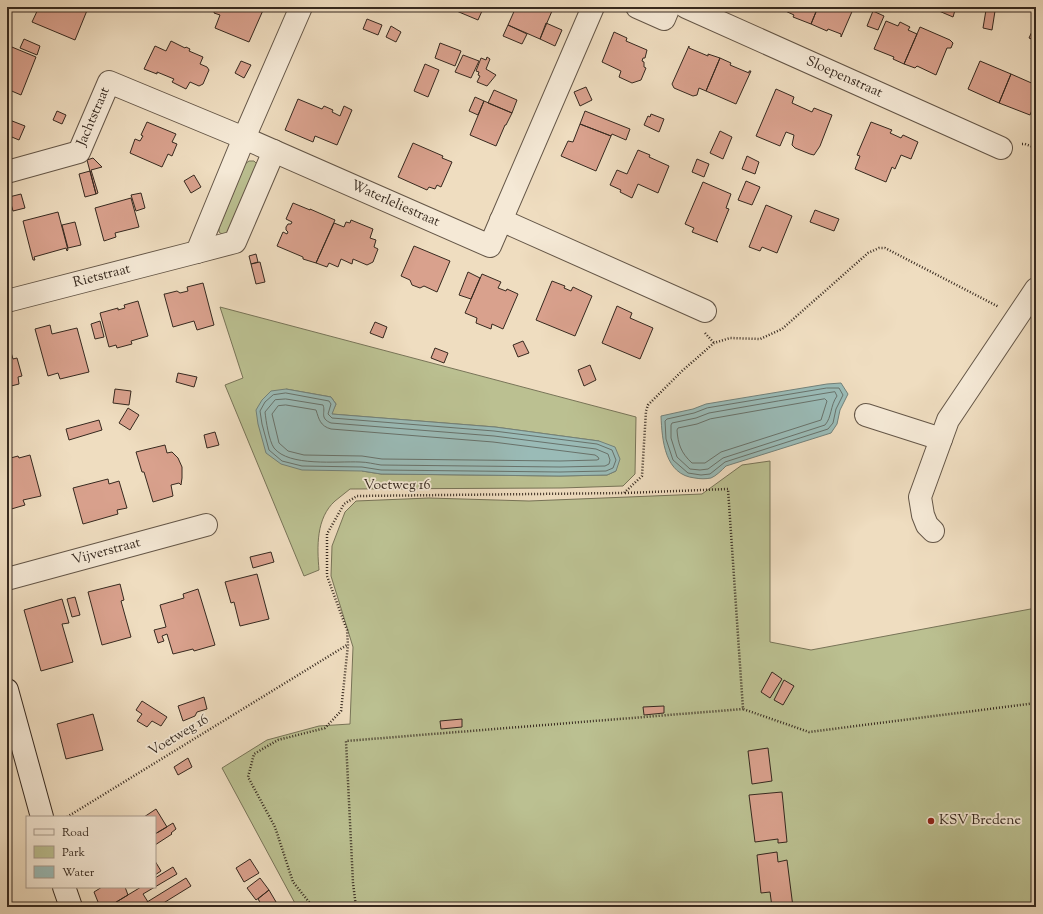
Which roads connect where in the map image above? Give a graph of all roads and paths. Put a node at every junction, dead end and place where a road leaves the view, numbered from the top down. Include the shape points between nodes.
1 (301, 7) edge
2 (593, 7) edge
3 (636, 7) edge
4 (669, 7) edge
5 (686, 7) edge
6 (244, 138) junction
7 (1002, 148) dead end
8 (274, 151) junction
9 (7, 172) edge
10 (501, 220) junction
11 (197, 252) junction
12 (1036, 289) edge
13 (7, 301) edge
14 (1002, 308) dead end
15 (705, 311) dead end
16 (866, 415) dead end
17 (941, 439) junction
18 (624, 493) junction
19 (206, 525) dead end
20 (933, 531) dead end
21 (7, 579) edge
22 (348, 645) junction
23 (7, 690) edge
24 (1036, 703) edge
25 (743, 710) junction
26 (42, 816) edge
27 (69, 816) edge
28 (64, 888) edge
29 (71, 907) edge
30 (313, 907) edge
31 (356, 907) edge

1 - 6 street
2 - 10 street, Waterleliestraat
3 - 4 street via 664,19
5 - 7 street, Sloepenstraat
6 - 8 street
6 - 9 street, Jachtstraat via 109,82 79,152
6 - 11 street
8 - 10 street, Waterleliestraat via 490,246
8 - 11 street, Rietstraat via 235,242
10 - 15 street
11 - 13 street, Rietstraat
12 - 17 street via 948,420
14 - 18 path via 885,248 868,253 782,329 760,339 730,338 714,343 682,371 648,405 642,476
16 - 17 street
17 - 20 street via 920,497 923,515
18 - 22 path, Voetweg 16 via 357,496 344,504 327,534 327,576 347,630
18 - 25 path, Voetweg 16 via 728,489
19 - 21 street, Vijverstraat
22 - 27 path, Voetweg 16
22 - 30 path via 341,711 325,728 278,740 254,754 248,777 275,827 293,882
23 - 26 street
24 - 25 path via 809,732
25 - 31 path via 346,741
28 - 29 street

